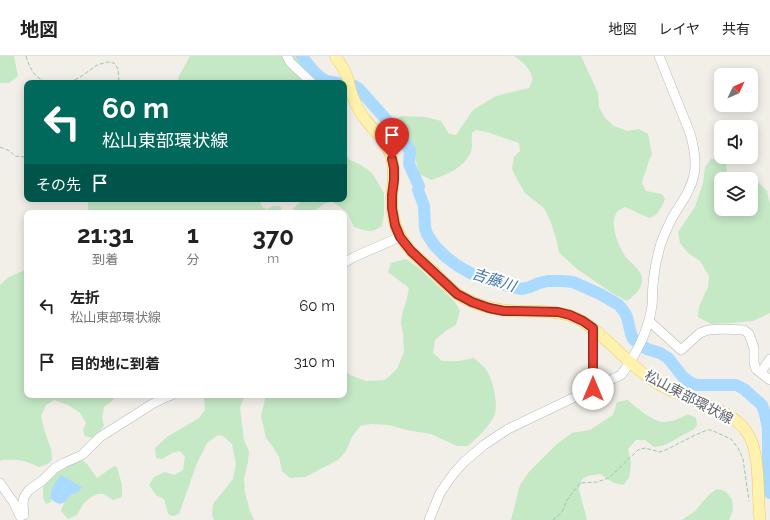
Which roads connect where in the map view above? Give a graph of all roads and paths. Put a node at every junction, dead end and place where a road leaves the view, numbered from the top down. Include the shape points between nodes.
1 (26, 56) edge
2 (287, 56) edge
3 (335, 56) edge
4 (659, 56) edge
5 (40, 80) edge
6 (74, 80) edge
7 (119, 80) edge
8 (309, 80) edge
9 (346, 80) edge
10 (349, 89) edge
11 (0, 148) edge
12 (24, 157) edge
13 (400, 237) junction
14 (347, 261) edge
15 (649, 321) junction
16 (593, 328) junction
17 (770, 359) edge
18 (630, 363) junction
19 (761, 372) junction
20 (770, 380) edge
21 (593, 389) junction
22 (164, 398) edge
23 (0, 483) edge
24 (758, 506) junction
25 (429, 520) edge
26 (553, 520) edge
27 (760, 520) edge

1 - 5 path
2 - 8 street
3 - 9 main road, 松山東部環状線 via 342,66
4 - 15 street via 692,139 696,165 692,183 661,244
6 - 7 path via 97,65 107,62 114,63 118,69
10 - 13 main road, 松山東部環状線 via 360,112 386,144 392,159 392,208
11 - 12 path via 10,151 15,156
13 - 14 street
13 - 16 main road, 松山東部環状線 via 411,251 457,294 472,302 504,311 558,312 570,315
15 - 18 street
15 - 19 street via 681,350 700,333 708,330 744,330 749,334 754,348 756,369
16 - 18 main road, 松山東部環状線
16 - 21 street
17 - 19 street
18 - 21 street via 621,375
18 - 24 main road, 松山東部環状線 via 660,385 728,414 738,422 748,434 754,448
19 - 20 street
21 - 25 street via 508,428 484,445 454,473 440,493
22 - 23 street via 100,437 82,455 55,468 24,497 24,515 20,516
24 - 26 path via 749,501 743,459 738,448 726,436 707,430 660,452 644,448 638,450 610,478 580,483 567,500 562,512
24 - 27 main road, 松山東部環状線

